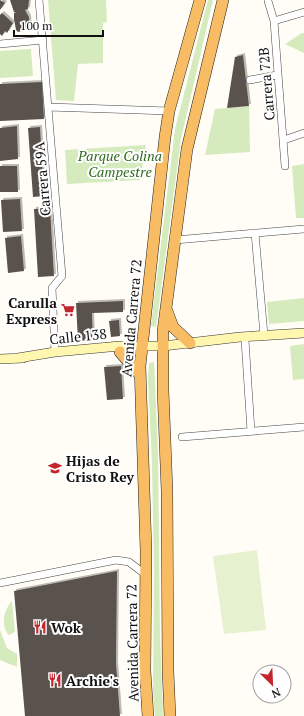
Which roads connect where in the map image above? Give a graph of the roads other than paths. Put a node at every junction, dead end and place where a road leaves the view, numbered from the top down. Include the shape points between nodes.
1 (39, 0) edge
2 (200, 0) edge
3 (223, 0) edge
4 (268, 1) dead end
5 (304, 12) edge
6 (274, 21) junction
7 (43, 40) junction
8 (0, 44) edge
9 (277, 75) junction
10 (250, 80) dead end
11 (48, 106) junction
12 (169, 111) junction
13 (304, 133) edge
14 (284, 140) junction
15 (285, 166) dead end
16 (304, 229) edge
17 (255, 233) junction
18 (175, 240) junction
19 (166, 307) junction
20 (304, 333) edge
21 (264, 335) junction
22 (221, 340) junction
23 (245, 340) junction
24 (190, 343) junction
25 (163, 346) junction
26 (142, 347) junction
27 (55, 352) junction
28 (120, 352) junction
29 (18, 358) junction
30 (0, 359) edge
31 (140, 375) junction
32 (304, 427) edge
33 (251, 432) junction
34 (182, 437) dead end
35 (146, 575) junction
36 (0, 583) edge
37 (148, 716) edge
38 (170, 716) edge

1 - 7 street, Carrera 59A
2 - 12 highway, Avenida Carrera 72
3 - 18 highway via 191,126
4 - 6 street, Carrera 72B
5 - 6 street
6 - 9 street, Carrera 72B
7 - 8 street
7 - 11 street, Carrera 59A
9 - 10 street
9 - 14 street, Carrera 72B
11 - 12 street
11 - 27 street, Carrera 59A via 62,276 52,288
12 - 26 highway, Avenida Carrera 72 via 160,169
13 - 14 street
14 - 15 street, Carrera 72B
16 - 17 street
17 - 18 street
17 - 21 street
18 - 19 highway
19 - 24 highway via 174,327
19 - 25 highway
20 - 21 main road, Calle 138
20 - 23 main road, Calle 138
21 - 22 main road, Calle 138
22 - 23 main road, Calle 138
22 - 24 main road, Calle 138
23 - 33 street
24 - 25 main road, Calle 138
25 - 26 main road, Calle 138
25 - 38 highway
26 - 27 main road, Calle 138 via 120,346
26 - 28 main road, Calle 138
26 - 31 highway, Avenida Carrera 72
27 - 29 main road, Calle 138
28 - 29 main road, Calle 138
28 - 31 highway
29 - 30 main road, Calle 138
31 - 35 highway, Avenida Carrera 72
32 - 33 street
33 - 34 street
35 - 36 street via 129,562 116,560
35 - 37 highway, Avenida Carrera 72 via 145,671

